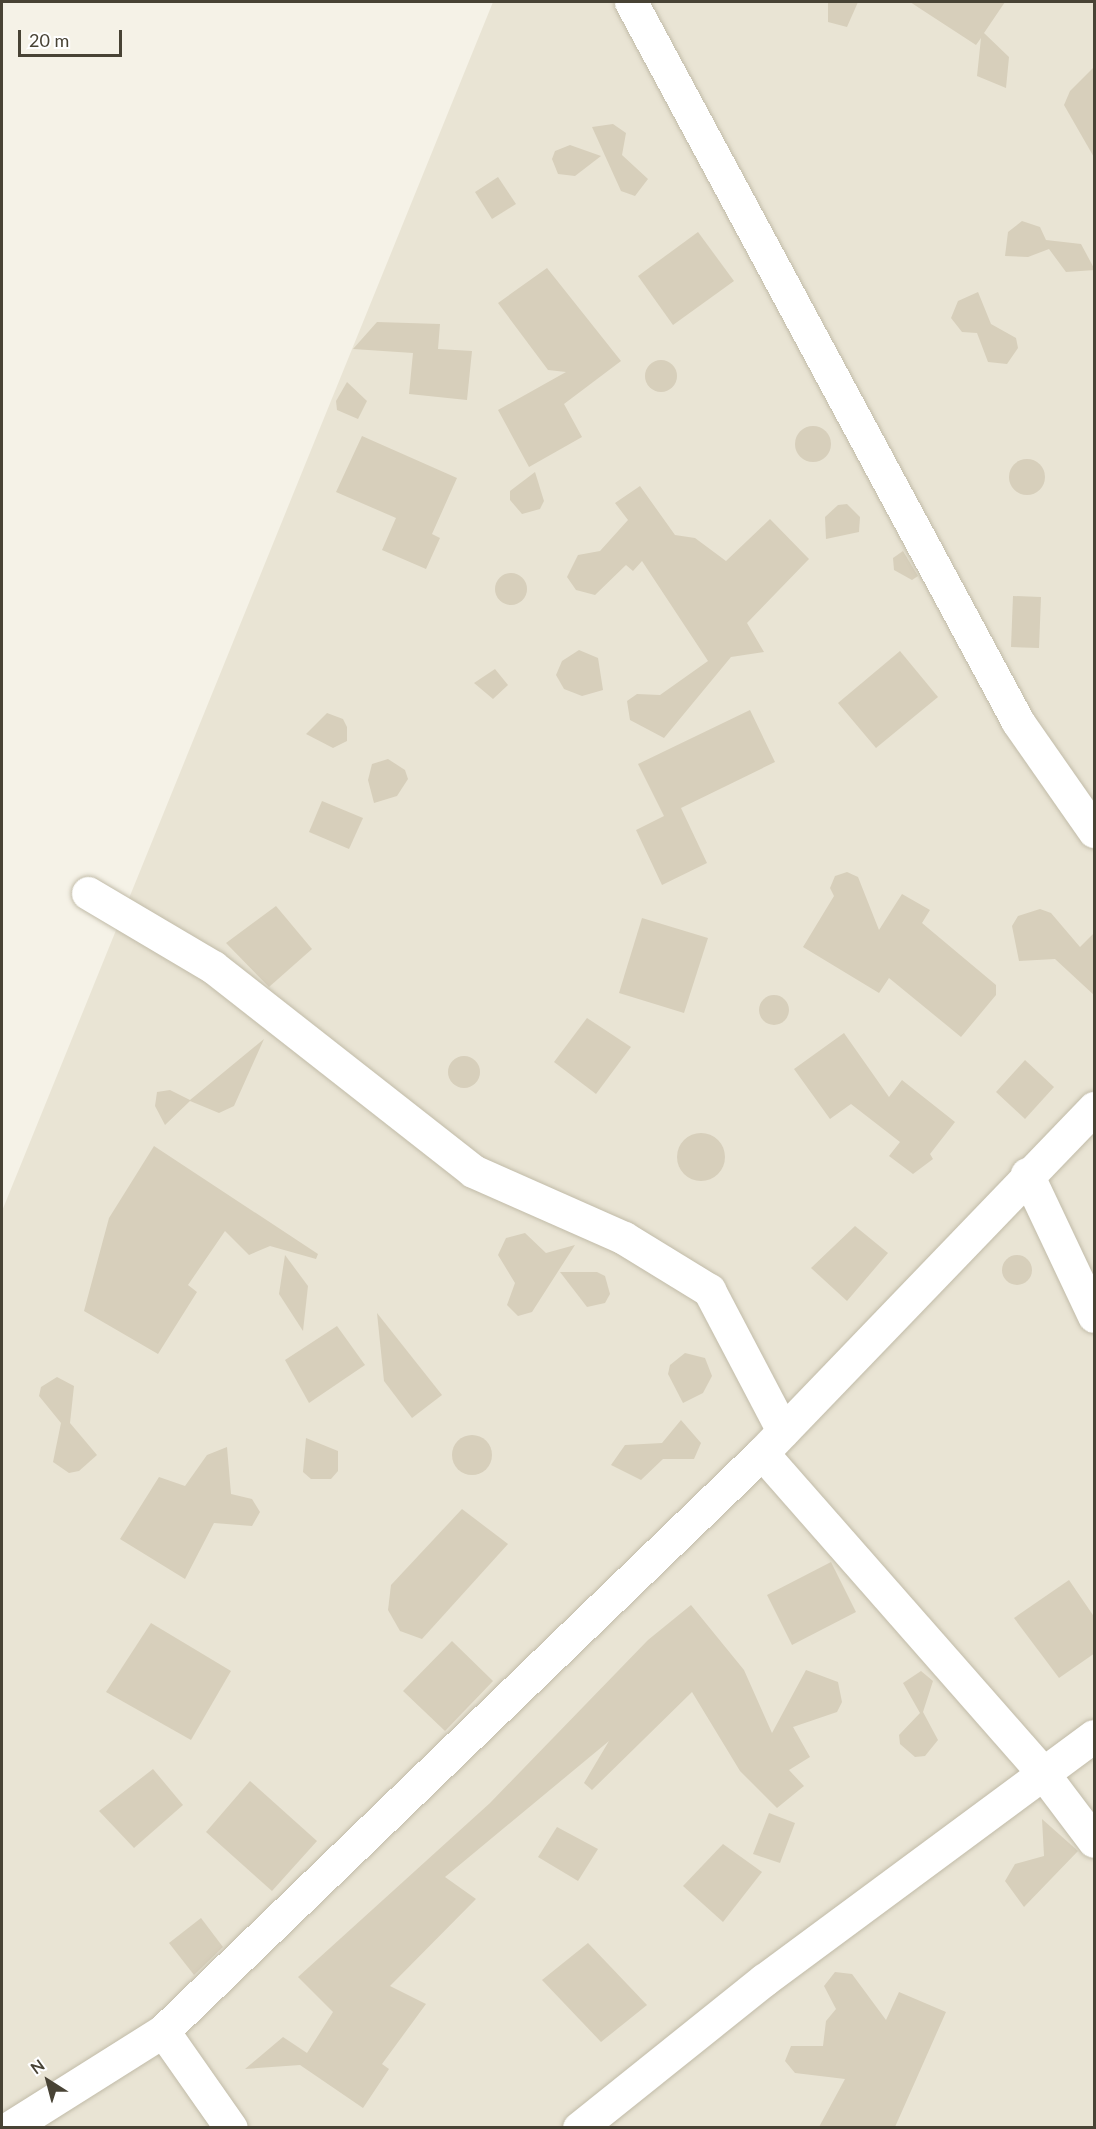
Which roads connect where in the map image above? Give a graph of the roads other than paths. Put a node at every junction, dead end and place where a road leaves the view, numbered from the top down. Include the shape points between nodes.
1 (631, 2) edge
2 (1095, 831) edge
3 (88, 893) dead end
4 (1095, 1108) edge
5 (1028, 1174) junction
6 (1095, 1316) edge
7 (772, 1442) junction
8 (1095, 1736) edge
9 (1042, 1772) junction
10 (1095, 1841) edge
11 (163, 2031) junction
12 (9, 2127) edge
13 (231, 2127) edge
14 (579, 2127) edge

1 - 2 street via 1018,722
3 - 7 street via 213,966 473,1171 624,1238 709,1290
4 - 5 street
5 - 6 street
5 - 7 street
7 - 9 street
7 - 11 street
8 - 9 street
9 - 10 street
9 - 14 street via 764,1980
11 - 12 street
11 - 13 street

